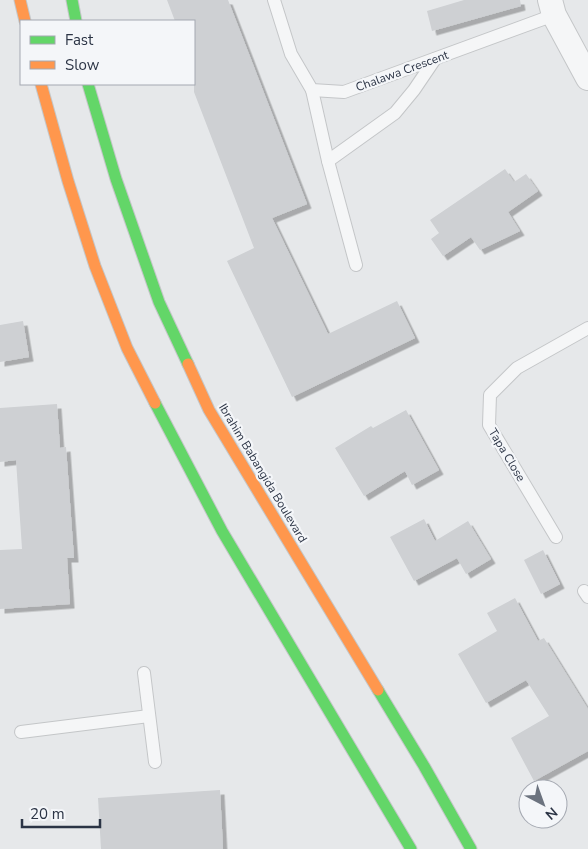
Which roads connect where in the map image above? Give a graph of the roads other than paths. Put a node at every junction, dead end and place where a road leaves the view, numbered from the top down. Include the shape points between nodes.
1 (20, 0) edge
2 (72, 0) edge
3 (274, 0) edge
4 (552, 8) edge
5 (25, 20) edge
6 (76, 20) edge
7 (436, 59) junction
8 (588, 78) edge
9 (41, 85) edge
10 (88, 85) edge
11 (312, 90) junction
12 (328, 161) junction
13 (356, 265) dead end
14 (588, 328) edge
15 (556, 537) dead end
16 (144, 673) dead end
17 (149, 716) junction
18 (21, 732) dead end
19 (155, 762) dead end
20 (411, 849) edge
21 (471, 849) edge

1 - 5 street
2 - 6 street
3 - 11 lane via 291,54
4 - 7 lane, Chalawa Crescent
4 - 8 street
7 - 11 lane, Chalawa Crescent via 344,92
7 - 12 lane via 395,112
9 - 20 street via 95,266 127,348 222,531
10 - 21 street, Ibrahim Babangida Boulevard via 116,180 159,302 209,410
11 - 12 lane
12 - 13 lane
14 - 15 lane, Tapa Close via 518,368 490,395 489,425
16 - 17 lane
17 - 18 lane
17 - 19 lane

